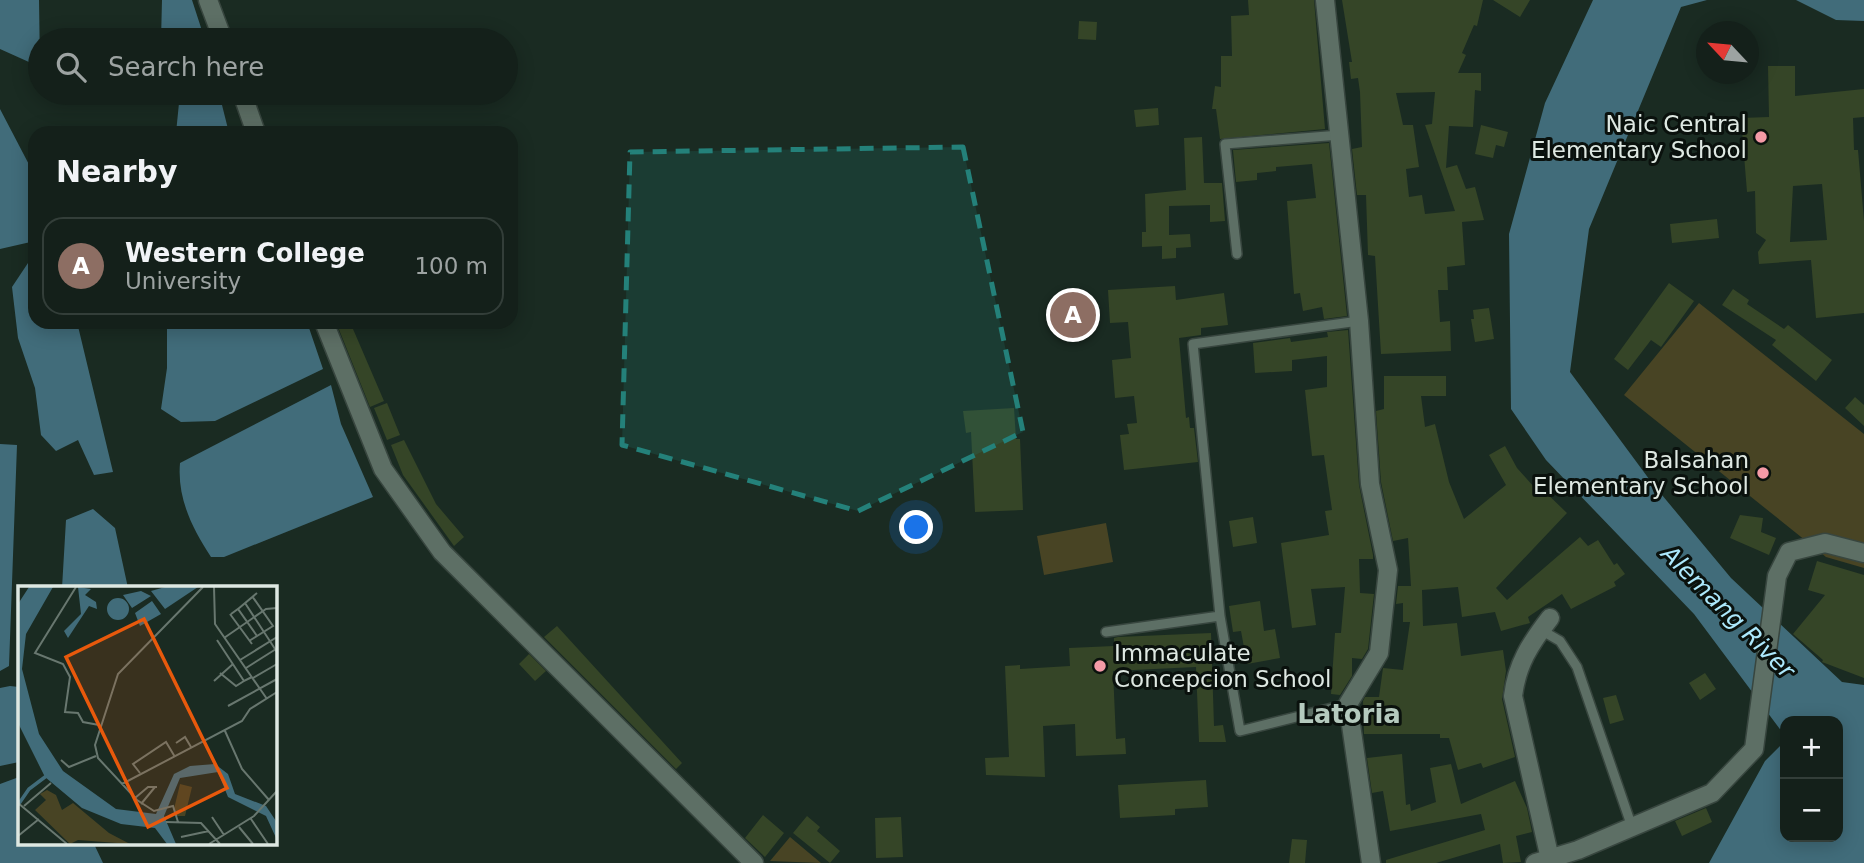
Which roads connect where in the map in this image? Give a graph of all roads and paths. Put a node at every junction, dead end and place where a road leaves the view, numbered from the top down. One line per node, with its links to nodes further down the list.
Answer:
1 (208, 0): 3 (street)
2 (1325, 0): 6 (street)
3 (218, 28)
4 (246, 105): 5 (street)
5 (254, 126)
6 (1340, 135): 7 (lane); 8 (street)
7 (1237, 254)
8 (1359, 321): 11 (lane); 14 (street)
9 (327, 329): 17 (street)
10 (1864, 553): 15 (street)
11 (1220, 616): 13 (lane); 14 (lane)
12 (1546, 624): 15 (lane); 16 (street)
13 (1106, 632)
14 (1348, 704): 18 (street)
15 (1632, 827): 16 (street)
16 (1542, 861)
17 (749, 862)
18 (1371, 863)

